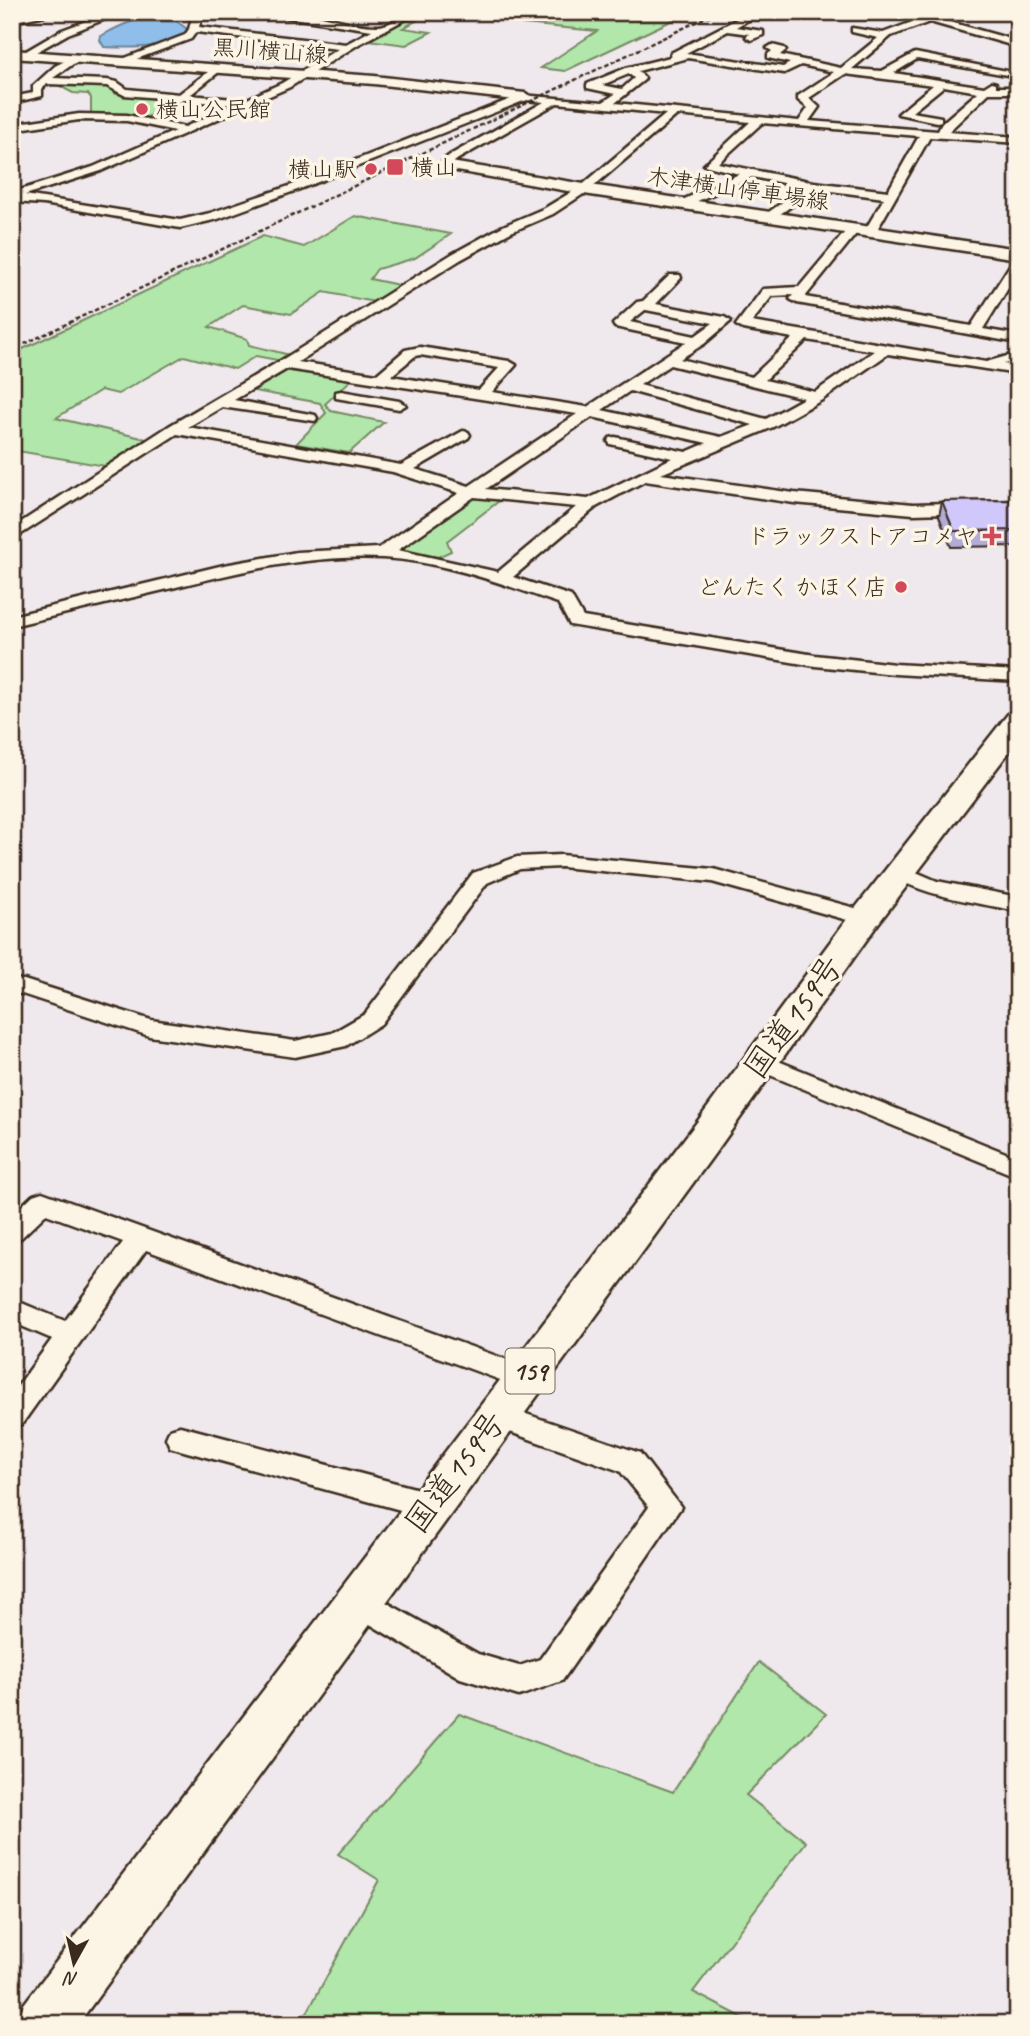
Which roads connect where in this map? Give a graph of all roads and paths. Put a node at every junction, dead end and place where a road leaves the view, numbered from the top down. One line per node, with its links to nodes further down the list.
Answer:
1 (56, 12): 8 (street)
2 (119, 12): 19 (street)
3 (198, 12): 11 (street)
4 (415, 12): 12 (street)
5 (745, 12): 10 (street)
6 (905, 12): 9 (street)
7 (270, 14): 12 (street)
8 (12, 19)
9 (930, 19): 14 (street); 16 (street)
10 (727, 28): 15 (street); 21 (street)
11 (194, 29): 17 (street); 24 (street)
12 (383, 29): 17 (street)
13 (855, 30): 14 (street)
14 (888, 36): 27 (street)
15 (751, 37)
16 (1018, 44)
17 (348, 47): 30 (street)
18 (772, 48): 22 (street)
19 (19, 54): 20 (main road, 黒川横山線)
20 (74, 60): 24 (main road, 黒川横山線); 31 (street)
21 (662, 61): 22 (street); 26 (street)
22 (799, 62): 27 (street)
23 (1018, 62): 28 (street)
24 (117, 63): 25 (main road, 黒川横山線)
25 (216, 69): 30 (main road, 黒川横山線); 36 (street)
26 (630, 70): 35 (street); 35 (street)
27 (843, 71): 29 (street); 48 (street)
28 (1007, 72): 29 (street); 33 (street)
29 (884, 74): 32 (street)
30 (300, 76): 37 (main road, 黒川横山線); 40 (street)
31 (44, 81): 36 (street); 38 (street)
32 (942, 83): 33 (street); 46 (street)
33 (986, 90): 34 (street); 46 (street)
34 (1018, 90)
35 (624, 92): 42 (street)
36 (181, 97): 40 (street); 41 (street)
37 (525, 97): 39 (street); 58 (street)
38 (12, 100)
39 (555, 100): 42 (street); 54 (street)
40 (245, 103): 50 (street)
41 (171, 105)
42 (605, 105): 43 (street)
43 (674, 112): 45 (street); 57 (street)
44 (161, 114): 47 (street)
45 (759, 120): 48 (street); 55 (street)
46 (950, 121): 52 (street)
47 (147, 122): 49 (street); 50 (street)
48 (802, 124): 51 (street)
49 (12, 127)
50 (185, 130): 58 (street)
51 (927, 132): 52 (street); 59 (street)
52 (942, 133): 53 (street)
53 (1018, 140)
54 (451, 166): 57 (main road, 木津横山停車場線)
55 (751, 173): 56 (street); 60 (street)
56 (814, 185): 59 (street); 61 (street)
57 (584, 189): 60 (main road, 木津横山停車場線); 77 (street)
58 (15, 194)
59 (891, 195): 62 (street)
60 (682, 204): 61 (main road, 木津横山停車場線)
61 (770, 217): 62 (main road, 木津横山停車場線)
62 (862, 230): 63 (main road, 木津横山停車場線); 66 (street)
63 (1018, 254)
64 (1018, 262): 70 (street)
65 (675, 278): 67 (street)
66 (803, 291): 69 (street); 70 (street)
67 (646, 306): 68 (street); 73 (street)
68 (723, 321): 69 (street); 73 (street)
69 (743, 325): 71 (street)
70 (974, 332): 72 (street)
71 (804, 335): 74 (street); 81 (street)
72 (1018, 339)
73 (699, 341): 76 (street)
74 (885, 350): 78 (street); 86 (street)
75 (1018, 358): 78 (street)
76 (671, 361): 81 (street); 83 (street)
77 (285, 364): 80 (street); 87 (street)
78 (989, 366): 79 (street)
79 (1018, 370)
80 (380, 379): 82 (street); 85 (street)
81 (755, 382): 86 (street)
82 (418, 385): 84 (street); 85 (street)
83 (628, 386): 88 (street); 90 (street)
84 (341, 395)
85 (482, 395): 88 (street)
86 (817, 397): 90 (street)
87 (220, 402): 89 (street); 91 (street)
88 (590, 412): 94 (street); 98 (street)
89 (310, 418)
90 (768, 424): 94 (street)
91 (174, 429): 96 (street); 101 (street)
92 (463, 435): 96 (street)
93 (615, 441): 95 (street)
94 (722, 442): 95 (street)
95 (687, 457): 97 (street)
96 (403, 470): 98 (street)
97 (643, 475): 99 (street); 100 (street)
98 (471, 492): 99 (street); 102 (street)
99 (590, 503): 103 (street)
100 (1018, 506)
101 (12, 535)
102 (383, 553): 103 (street); 104 (street)
103 (503, 577): 105 (street)
104 (12, 621)
105 (1018, 676)
106 (1018, 720): 107 (highway, 国道159号 / 159)
107 (902, 872): 108 (street); 109 (highway, 国道159号 / 159)
108 (1018, 904)
109 (865, 918): 110 (street); 111 (highway, 国道159号 / 159)
110 (12, 986)
111 (761, 1062): 112 (street); 117 (highway, 国道159号 / 159)
112 (1018, 1168)
113 (12, 1231): 114 (street)
114 (141, 1237): 116 (street); 117 (street)
115 (12, 1310): 116 (street)
116 (71, 1335): 118 (street)
117 (525, 1378): 119 (highway, 国道159号 / 159)
118 (12, 1416)
119 (497, 1416): 121 (highway, 国道159号 / 159); 122 (street)
120 (180, 1438): 121 (street)
121 (430, 1505): 122 (highway, 国道159号 / 159)
122 (359, 1601): 123 (highway, 国道159号 / 159)
123 (44, 2024)

